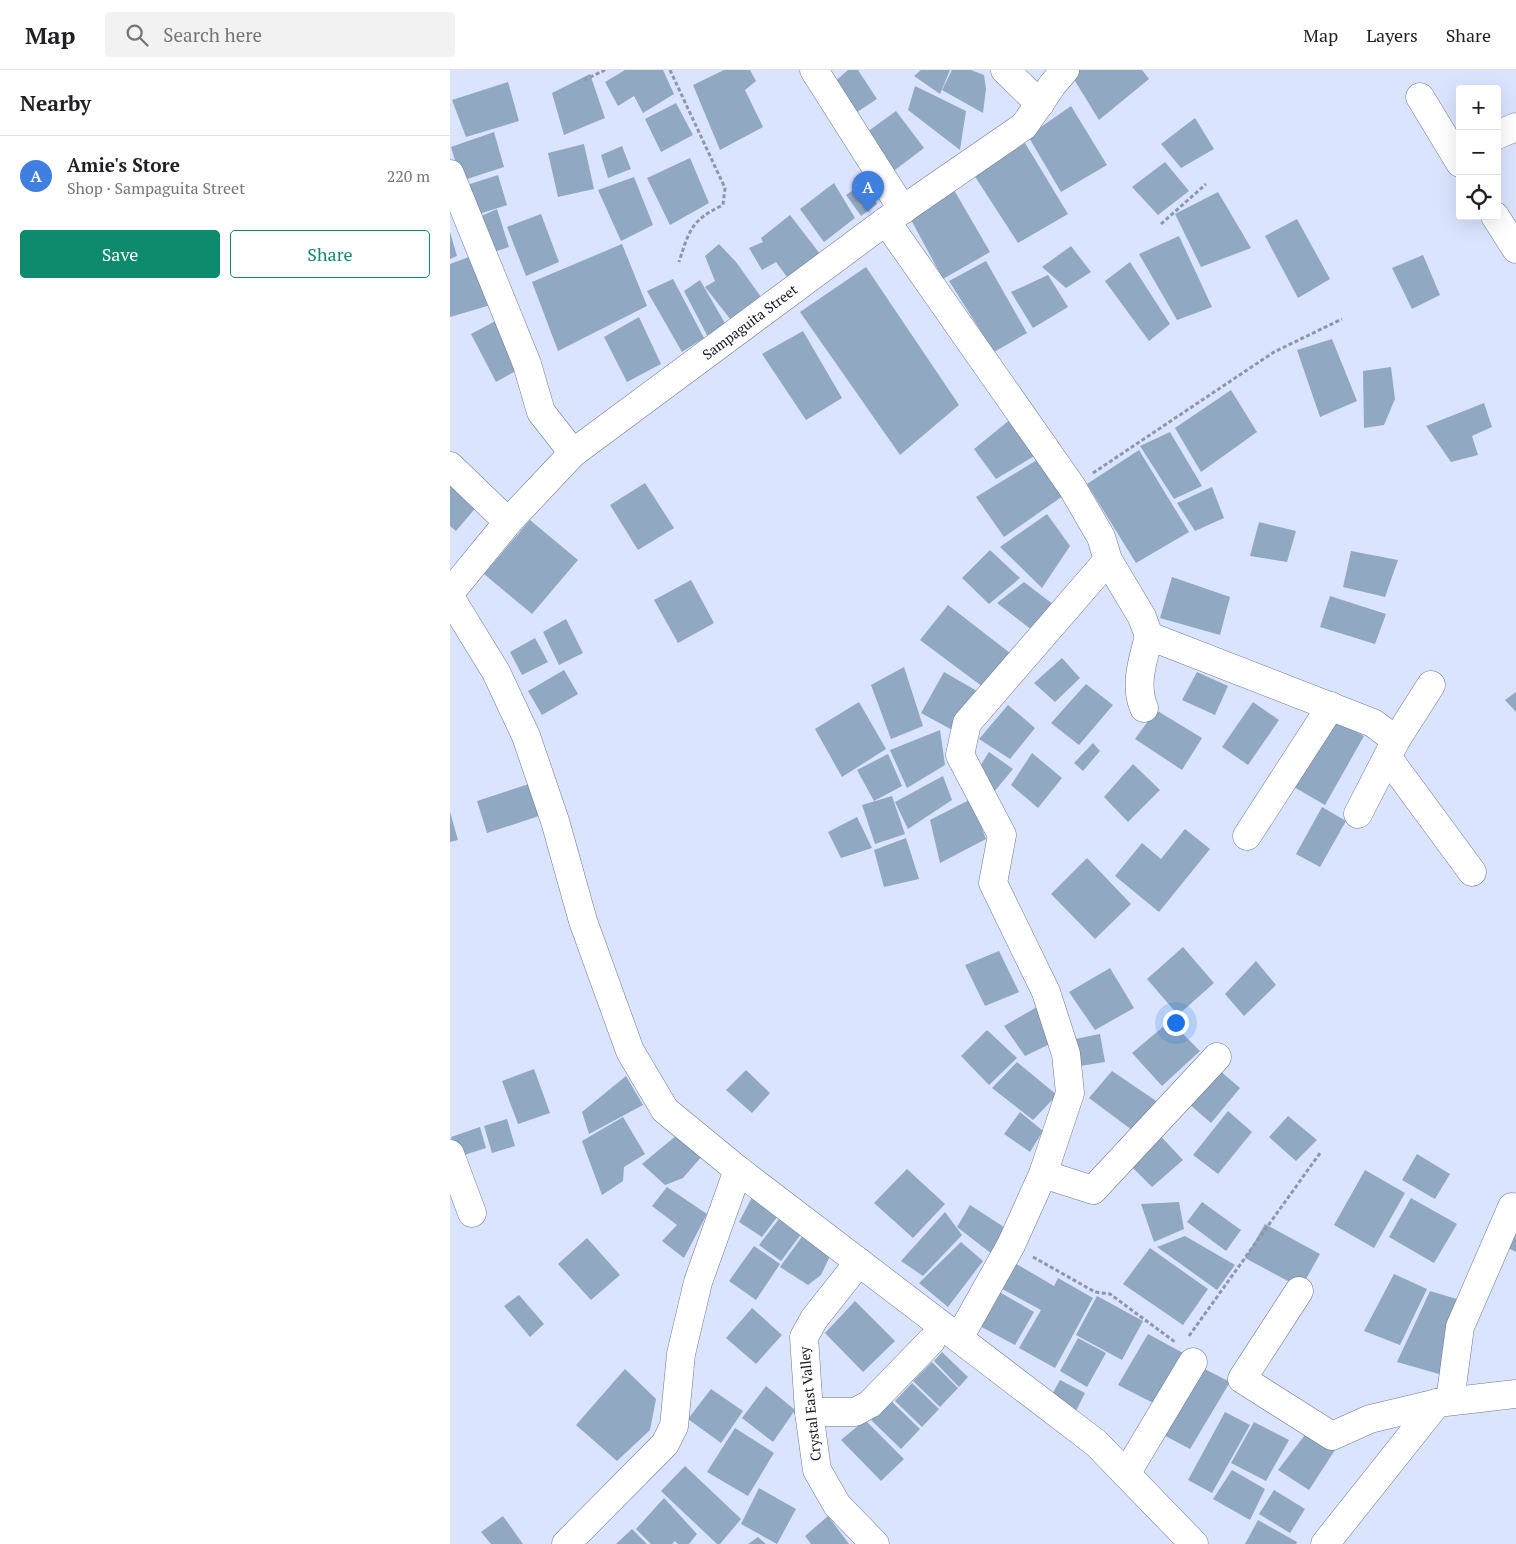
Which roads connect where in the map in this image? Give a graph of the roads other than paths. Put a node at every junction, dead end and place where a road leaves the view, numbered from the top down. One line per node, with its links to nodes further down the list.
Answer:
1 (814, 70): 10 (street)
2 (1005, 70): 5 (street)
3 (1066, 70): 5 (street, Sampaguita Street)
4 (1420, 97): 8 (street)
5 (1040, 104): 10 (street, Sampaguita Street)
6 (1516, 127): 7 (street)
7 (1501, 133)
8 (1456, 152)
9 (450, 174): 11 (street)
10 (894, 215): 11 (street, Sampaguita Street); 14 (street)
11 (573, 454): 13 (street, Sampaguita Street)
12 (450, 466): 13 (street)
13 (508, 522): 15 (street, Sampaguita Street)
14 (1108, 560): 17 (street); 28 (street)
15 (450, 593)
16 (450, 597): 27 (street)
17 (1149, 636): 19 (street); 20 (street)
18 (1431, 685): 21 (street)
19 (1331, 706): 21 (street); 23 (street)
20 (1144, 708)
21 (1392, 749): 22 (street); 24 (street)
22 (1358, 814)
23 (1246, 836)
24 (1472, 872)
25 (1217, 1057): 28 (street)
26 (450, 1154): 30 (street)
27 (738, 1170): 31 (street); 40 (street)
28 (1043, 1174): 33 (street)
29 (1512, 1207): 37 (street)
30 (472, 1213)
31 (859, 1262): 33 (street); 38 (street, Crystal East Valley)
32 (1299, 1291): 37 (street)
33 (959, 1338): 39 (street)
34 (931, 1341): 38 (street)
35 (1190, 1350): 39 (street)
36 (1515, 1391): 37 (street)
37 (1444, 1402): 43 (street)
38 (809, 1412): 41 (street, Crystal East Valley)
39 (1126, 1474): 42 (street)
40 (566, 1544)
41 (875, 1544)
42 (1194, 1544)
43 (1325, 1544)

